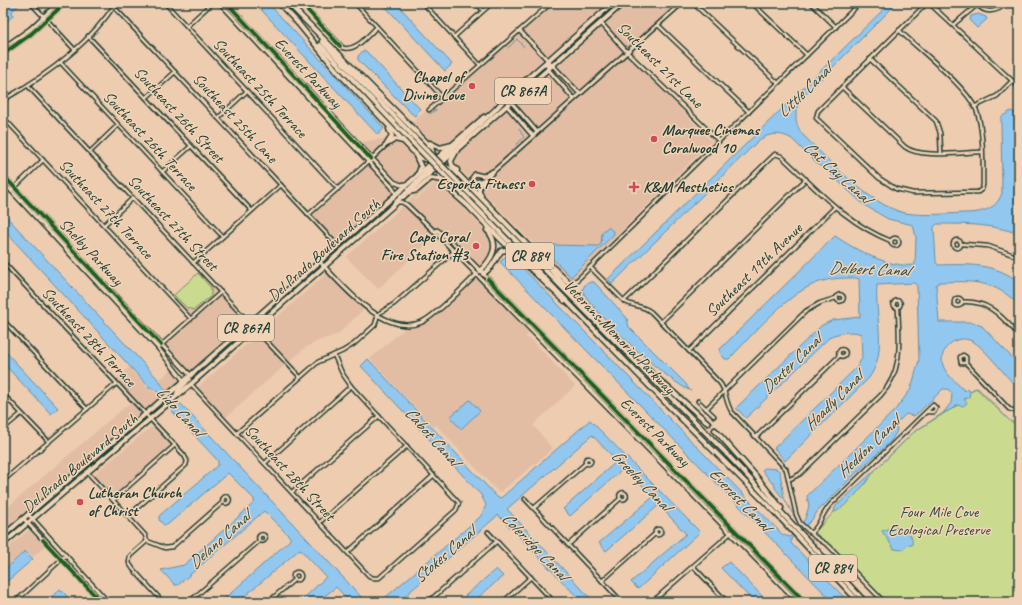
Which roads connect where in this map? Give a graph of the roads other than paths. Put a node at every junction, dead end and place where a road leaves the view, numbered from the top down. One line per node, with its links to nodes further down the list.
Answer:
1 (31, 3): 29 (street)
2 (58, 3): 29 (street)
3 (65, 3): 30 (street)
4 (116, 3): 27 (street)
5 (165, 3): 35 (street, Southeast 25th Terrace)
6 (212, 3): 35 (street)
7 (220, 3): 60 (street, Everest Parkway)
8 (226, 3): 56 (street, Everest Parkway)
9 (279, 3): 31 (main road, Veterans Memorial Parkway / CR 884)
10 (301, 3): 36 (street)
11 (354, 3): 36 (street)
12 (423, 3): 41 (street)
13 (476, 3): 28 (street)
14 (492, 3): 28 (street)
15 (551, 3): 39 (street)
16 (615, 3): 32 (main road); 48 (main road, Del Prado Boulevard South / CR 867A)
17 (623, 3): 32 (main road, Del Prado Boulevard South / CR 867A)
18 (682, 3): 33 (street)
19 (693, 3): 55 (street)
20 (752, 3): 46 (street)
21 (811, 3): 37 (street)
22 (860, 3): 37 (street)
23 (928, 3): 34 (street); 38 (street)
24 (1006, 3): 25 (street)
25 (976, 4): 34 (street)
26 (289, 5): 77 (main road); 80 (main road, Veterans Memorial Parkway / CR 884)
27 (114, 7): 40 (street); 53 (street, Southeast 25th Lane)
28 (483, 10): 41 (street)
29 (44, 17): 30 (street); 42 (street)
30 (47, 20): 43 (street); 45 (street)
31 (297, 22): 75 (main road); 80 (main road, Veterans Memorial Parkway / CR 884)
32 (601, 23): 44 (street, Southeast 21st Lane); 51 (main road, Del Prado Boulevard South / CR 867A)
33 (658, 25): 44 (street); 72 (street)
34 (953, 25): 54 (street)
35 (187, 26): 61 (street, Southeast 25th Terrace)
36 (377, 27): 64 (street)
37 (836, 27): 46 (street)
38 (900, 30): 47 (street); 70 (street)
39 (520, 31): 48 (street); 50 (street)
40 (88, 36): 43 (street); 63 (street, Southeast 26th Street)
41 (454, 36): 50 (street)
42 (3, 48)
43 (75, 50): 49 (street)
44 (627, 52): 62 (street); 81 (street, Southeast 21st Lane)
45 (3, 54)
46 (807, 55): 55 (street)
47 (870, 59): 58 (street); 91 (street)
48 (547, 62): 51 (street); 52 (street); 67 (main road, Del Prado Boulevard South / CR 867A)
49 (61, 63): 57 (street); 76 (street, Southeast 26th Terrace)
50 (480, 65): 64 (street)
51 (553, 65): 52 (main road, Del Prado Boulevard South / CR 867A); 62 (street)
52 (548, 69): 65 (street); 68 (main road, Del Prado Boulevard South / CR 867A)
53 (175, 72): 63 (street); 74 (street, Southeast 25th Lane)
54 (1012, 81): 59 (street); 70 (street)
55 (778, 83): 72 (street)
56 (303, 85): 60 (street); 92 (street, Everest Parkway)
57 (28, 86): 66 (street); 89 (street, Southeast 27th Street)
58 (842, 87): 90 (street); 91 (street)
59 (1019, 87)
60 (299, 88): 94 (street, Everest Parkway)
61 (247, 92): 74 (street); 110 (street, Southeast 25th Terrace)
62 (580, 94): 65 (street)
63 (146, 98): 85 (street, Southeast 26th Street)
64 (443, 98): 71 (street)
65 (574, 99): 78 (street)
66 (3, 100)
67 (504, 100): 84 (main road, Del Prado Boulevard South / CR 867A); 96 (main road)
68 (511, 102): 69 (main road, Del Prado Boulevard South / CR 867A); 78 (street)
69 (507, 106): 79 (street); 87 (main road, Del Prado Boulevard South / CR 867A)
70 (974, 107): 90 (street)
71 (429, 110)
72 (749, 112): 81 (street)
73 (3, 117): 93 (street, Southeast 27th Terrace)
74 (218, 118): 107 (street, Southeast 25th Lane)
75 (387, 124): 82 (main road); 83 (main road)
76 (118, 125): 89 (street); 98 (street, Southeast 26th Terrace)
77 (417, 132): 84 (main road); 86 (main road); 95 (main road)
78 (537, 132): 79 (street)
79 (533, 136): 97 (street)
80 (414, 140): 108 (main road, Veterans Memorial Parkway / CR 884, bridge)
81 (720, 141): 137 (street)
82 (404, 142): 83 (main road); 86 (main road)
83 (387, 144): 92 (street)
84 (452, 145): 95 (main road, Del Prado Boulevard South / CR 867A)
85 (191, 146): 98 (street); 120 (street, Southeast 26th Street)
86 (408, 146): 88 (main road)
87 (457, 150): 96 (main road, Del Prado Boulevard South / CR 867A); 114 (main road)
88 (413, 151): 95 (main road); 99 (main road)
89 (90, 152): 117 (street, Southeast 27th Street)
90 (982, 152): 91 (street)
91 (941, 153)
92 (371, 159): 94 (street); 106 (street, Everest Parkway)
93 (43, 160): 109 (street); 123 (street, Southeast 27th Terrace)
94 (368, 162): 110 (street); 115 (street, Everest Parkway)
95 (433, 162): 96 (main road); 99 (main road, Del Prado Boulevard South / CR 867A); 118 (main road)
96 (441, 164): 103 (main road); 105 (main road); 113 (main road, Del Prado Boulevard South / CR 867A)
97 (495, 170): 101 (street); 101 (street)
98 (162, 172): 126 (street, Southeast 26th Terrace)
99 (418, 174): 106 (main road, Del Prado Boulevard South / CR 867A)
100 (3, 175): 109 (street, Shelby Parkway)
101 (486, 179): 122 (main road)
102 (806, 179): 119 (street); 143 (street); 151 (street)
103 (464, 180): 111 (main road); 114 (main road)
104 (3, 182): 112 (street, Shelby Parkway)
105 (444, 182): 111 (main road); 113 (main road)
106 (407, 184): 115 (main road, Del Prado Boulevard South / CR 867A)
107 (281, 185): 120 (street); 121 (street, Southeast 25th Lane)
108 (459, 186): 150 (main road, Veterans Memorial Parkway / CR 884); 153 (main road, Veterans Memorial Parkway / CR 884)
109 (14, 187): 112 (street); 158 (street, Shelby Parkway)
110 (338, 189): 121 (street)
111 (451, 189): 116 (main road)
112 (11, 191): 160 (street, Shelby Parkway)
113 (409, 192): 118 (main road, Del Prado Boulevard South / CR 867A)
114 (475, 192): 122 (main road)
115 (396, 194): 129 (main road, Del Prado Boulevard South / CR 867A)
116 (455, 194): 138 (main road); 139 (main road)
117 (133, 198): 123 (street); 134 (street, Southeast 27th Street)
118 (395, 203): 124 (street, Everest Parkway); 136 (main road, Del Prado Boulevard South / CR 867A)
119 (835, 207): 127 (street); 161 (street, Southeast 19th Avenue)
120 (251, 210): 126 (street)
121 (308, 215): 129 (street, Southeast 25th Lane)
122 (501, 218): 125 (main road)
123 (104, 225): 148 (street, Southeast 27th Terrace)
124 (434, 232): 130 (street, Everest Parkway); 131 (street, Everest Parkway)
125 (518, 235): 140 (main road); 147 (main road)
126 (222, 236): 134 (street)
127 (891, 241)
128 (962, 244): 132 (street)
129 (338, 247): 135 (main road, Del Prado Boulevard South / CR 867A)
130 (458, 248): 131 (street); 139 (street, Everest Parkway)
131 (454, 251): 139 (street, Everest Parkway); 146 (street)
132 (1019, 257)
133 (3, 262): 172 (street, Southeast 28th Terrace)
134 (193, 262): 141 (street, Southeast 27th Street)
135 (320, 262): 136 (street); 152 (main road, Del Prado Boulevard South / CR 867A)
136 (325, 266): 146 (street); 154 (main road, Del Prado Boulevard South / CR 867A)
137 (590, 267): 140 (street); 143 (street)
138 (530, 269): 139 (main road); 150 (main road)
139 (480, 273): 146 (street); 155 (street, Everest Parkway); 156 (street, Everest Parkway)
140 (576, 281): 147 (main road)
141 (221, 292): 148 (street); 152 (street, Southeast 27th Street)
142 (836, 298): 176 (street)
143 (624, 301): 151 (street)
144 (962, 302): 157 (street)
145 (898, 308): 204 (street)
146 (378, 314): 162 (street)
147 (592, 315): 153 (main road)
148 (191, 318): 158 (street)
149 (3, 320): 182 (street)
150 (586, 320): 218 (main road, Veterans Memorial Parkway / CR 884)
151 (661, 322): 161 (street)
152 (250, 324): 154 (street, Southeast 27th Street); 164 (main road, Del Prado Boulevard South / CR 867A)
153 (601, 326): 159 (main road, Veterans Memorial Parkway / CR 884)
154 (254, 328): 169 (street, Southeast 27th Street); 173 (main road, Del Prado Boulevard South / CR 867A)
155 (537, 330): 156 (street); 165 (street, Everest Parkway)
156 (534, 333): 167 (street, Everest Parkway)
157 (1019, 335)
158 (161, 345): 160 (street); 168 (street, Shelby Parkway)
159 (620, 345): 189 (main road, Veterans Memorial Parkway / CR 884); 218 (main road, Veterans Memorial Parkway)
160 (158, 348): 170 (street, Shelby Parkway)
161 (689, 351): 176 (street)
162 (334, 355): 169 (street); 175 (street)
163 (839, 356): 193 (street)
164 (207, 361): 168 (main road, Del Prado Boulevard South / CR 867A); 173 (main road)
165 (568, 361): 167 (street); 171 (street, Everest Parkway)
166 (966, 362): 181 (street)
167 (564, 364): 174 (street, Everest Parkway)
168 (191, 376): 170 (main road, Del Prado Boulevard South / CR 867A); 178 (main road)
169 (300, 377): 192 (street)
170 (184, 381): 185 (main road, Del Prado Boulevard South / CR 867A)
171 (588, 382): 174 (street); 197 (street, Everest Parkway)
172 (116, 384): 182 (street); 185 (street, Southeast 28th Terrace)
173 (191, 384): 178 (main road, Del Prado Boulevard South / CR 867A); 192 (street, Southeast 28th Street)
174 (585, 385): 198 (street, Everest Parkway)
175 (351, 386): 186 (street); 200 (street)
176 (724, 391): 180 (street); 193 (street)
177 (3, 394): 184 (street)
178 (176, 397): 188 (main road, Del Prado Boulevard South / CR 867A)
179 (698, 401): 180 (street)
180 (706, 409): 187 (street)
181 (1019, 409)
182 (87, 410): 194 (street)
183 (926, 412): 222 (street)
184 (21, 414): 190 (street); 194 (street)
185 (145, 415): 188 (street, Southeast 28th Terrace); 199 (main road, Del Prado Boulevard South / CR 867A)
186 (379, 416): 196 (street); 206 (street)
187 (714, 416)
188 (150, 419): 195 (street, Southeast 28th Terrace); 202 (main road, Del Prado Boulevard South / CR 867A)
189 (708, 423)
190 (3, 429)
191 (715, 430): 218 (main road, Veterans Memorial Parkway / CR 884)
192 (237, 433): 200 (street, Southeast 28th Street)
193 (756, 437): 204 (street)
194 (48, 442): 205 (street)
195 (175, 444): 209 (street); 213 (street, Southeast 28th Terrace)
196 (407, 446): 203 (street); 216 (street)
197 (652, 447): 198 (street); 219 (street, Everest Parkway)
198 (649, 450): 221 (street, Everest Parkway)
199 (96, 456): 202 (main road); 212 (main road, Del Prado Boulevard South / CR 867A)
200 (265, 463): 206 (street, Southeast 28th Street)
201 (586, 463): 211 (street)
202 (87, 472): 209 (street); 215 (main road, Del Prado Boulevard South / CR 867A)
203 (434, 475): 231 (street); 231 (street, Southeast 28th Street)
204 (790, 479): 222 (street)
205 (3, 481)
206 (292, 492): 216 (street, Southeast 28th Street)
207 (525, 498): 211 (street)
208 (621, 498): 230 (street)
209 (113, 500): 213 (street)
210 (223, 502): 226 (street)
211 (534, 508): 230 (street)
212 (28, 514): 214 (main road, Del Prado Boulevard South / CR 867A); 215 (street)
213 (128, 516): 226 (street)
214 (23, 518): 217 (street); 225 (main road, Del Prado Boulevard South / CR 867A)
215 (32, 519): 217 (main road, Del Prado Boulevard South / CR 867A); 232 (street)
216 (320, 522): 231 (street, Southeast 28th Street)
217 (27, 523): 229 (main road, Del Prado Boulevard South / CR 867A); 233 (street)
218 (793, 529): 224 (main road, Veterans Memorial Parkway / CR 884)
219 (734, 530): 221 (street); 239 (street, Everest Parkway)
220 (488, 532): 228 (street)
221 (730, 533): 234 (street); 242 (street, Everest Parkway)
222 (811, 533): 260 (street)
223 (656, 534): 237 (street)
224 (799, 535): 258 (main road, Veterans Memorial Parkway / CR 884); 259 (main road, Veterans Memorial Parkway / CR 884)
225 (3, 536)
226 (147, 541): 247 (street)
227 (259, 541): 248 (street)
228 (497, 541): 235 (street); 250 (street)
229 (3, 544)
230 (568, 544): 237 (street)
231 (348, 552)
232 (65, 556): 233 (street); 238 (street)
233 (62, 560): 240 (street); 243 (street)
234 (693, 566): 241 (street); 256 (street)
235 (531, 577): 251 (street); 252 (street)
236 (295, 579): 249 (street)
237 (602, 581): 253 (street)
238 (100, 594): 240 (street); 246 (street)
239 (799, 596): 242 (street); 257 (street, Everest Parkway)
240 (97, 597): 244 (street); 245 (street)
241 (656, 599): 254 (street); 255 (street)
242 (797, 601)
243 (15, 602)
244 (92, 602)
245 (101, 602)
246 (108, 602)
247 (163, 602)
248 (189, 602)
249 (268, 602)
250 (428, 602)
251 (503, 602)
252 (554, 602)
253 (622, 602)
254 (652, 602)
255 (658, 602)
256 (727, 602)
257 (805, 602)
258 (859, 602)
259 (865, 602)
260 (884, 602)

